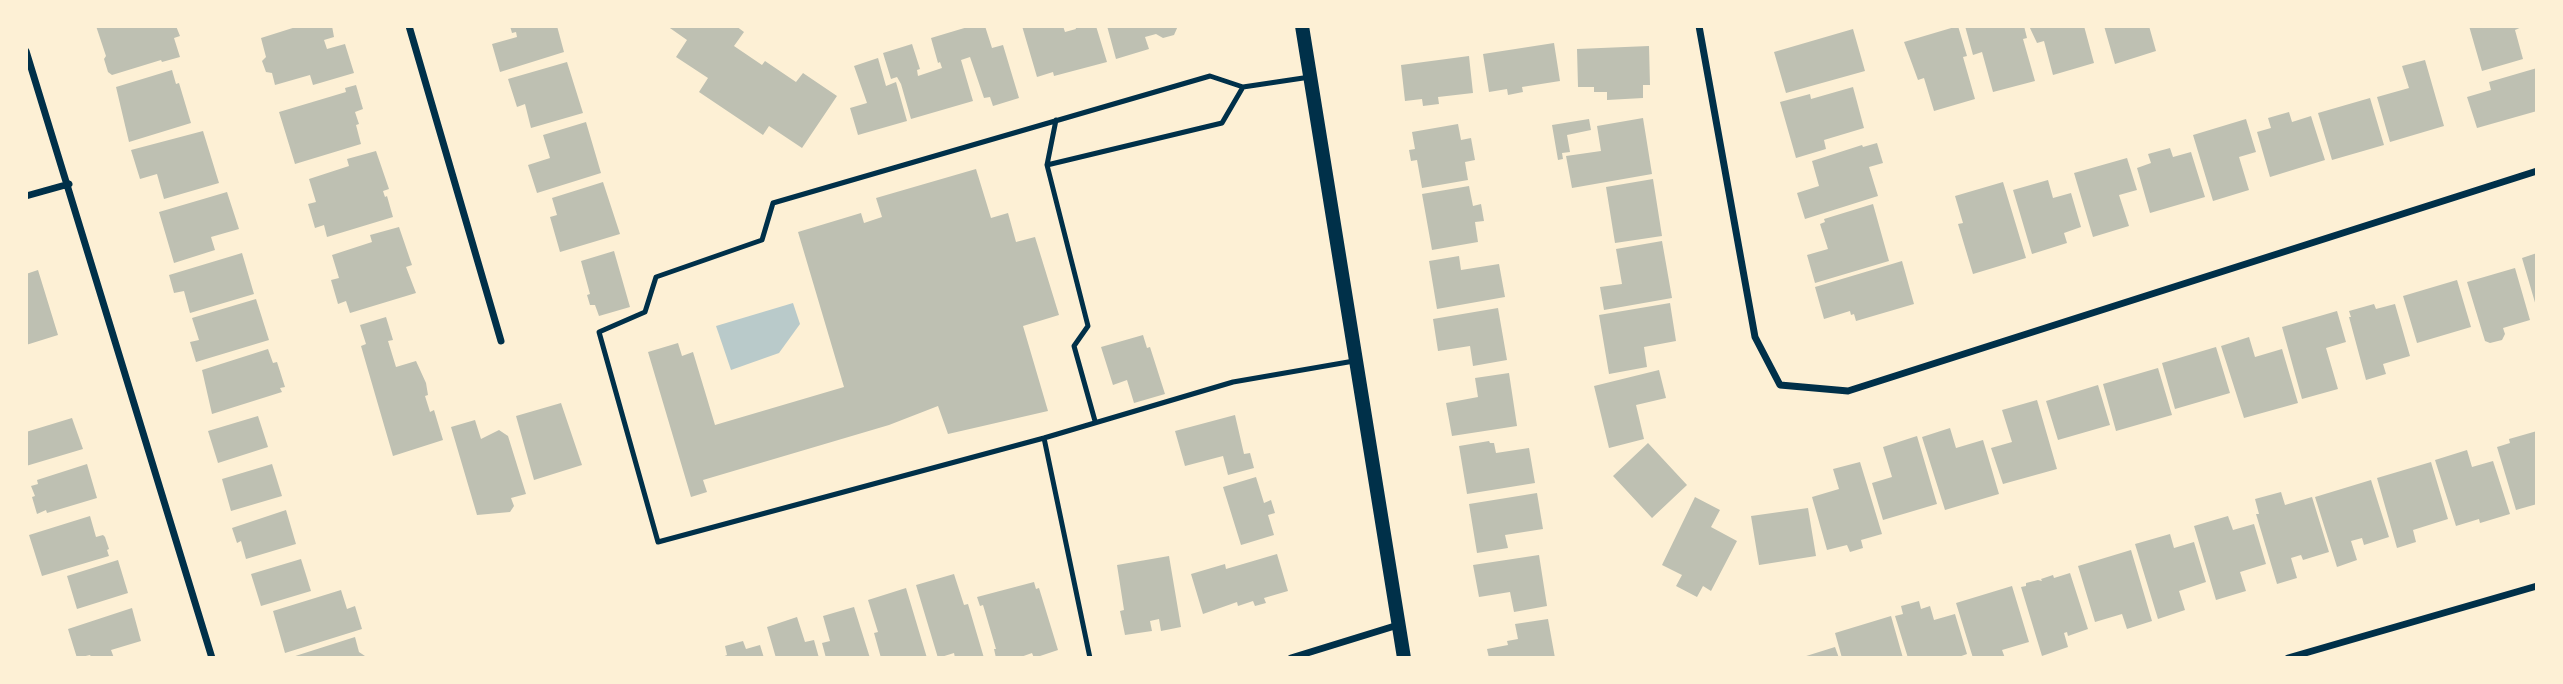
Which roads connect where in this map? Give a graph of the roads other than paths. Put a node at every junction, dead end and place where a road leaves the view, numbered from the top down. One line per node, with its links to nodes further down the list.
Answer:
1 (410, 26): 12 (street)
2 (1302, 26): 5 (main road)
3 (1699, 26): 9 (street)
4 (26, 51): 10 (street)
5 (1310, 76): 6 (lane); 13 (main road)
6 (1243, 87): 7 (lane); 8 (lane)
7 (1056, 120): 8 (lane); 15 (lane)
8 (1047, 165): 14 (lane)
9 (2537, 171)
10 (69, 184): 11 (street); 18 (street)
11 (26, 197)
12 (501, 341)
13 (1356, 360): 14 (lane); 17 (main road)
14 (1095, 421): 15 (lane)
15 (1044, 438): 19 (lane)
16 (2537, 586): 22 (street)
17 (1398, 625): 20 (street); 21 (main road)
18 (212, 658)
19 (1090, 658)
20 (1291, 658)
21 (1404, 658)
22 (2288, 658)

